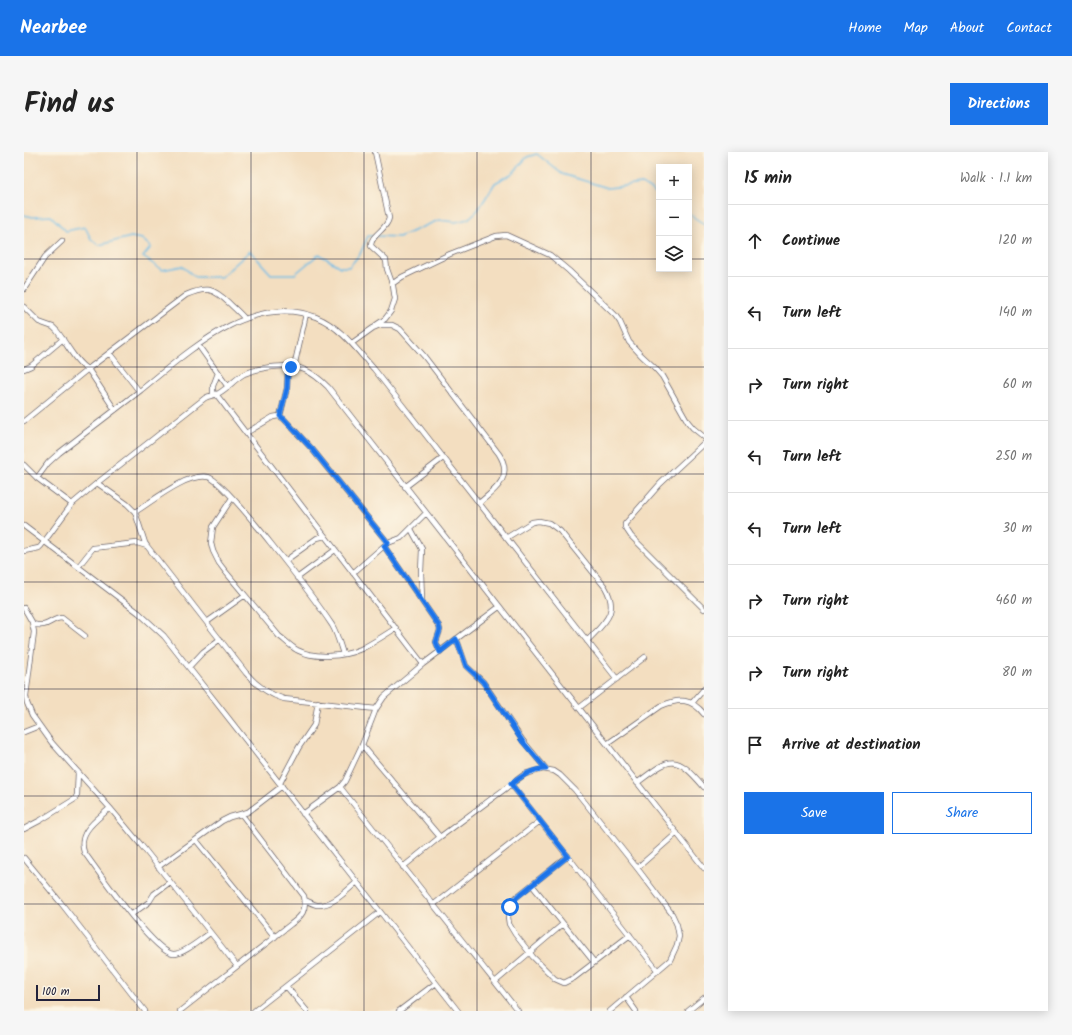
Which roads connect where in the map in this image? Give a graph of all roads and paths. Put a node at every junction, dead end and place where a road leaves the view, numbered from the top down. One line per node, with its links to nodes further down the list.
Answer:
1 (375, 152): 3 (street)
2 (62, 241): 4 (street)
3 (392, 284): 8 (street); 25 (street)
4 (24, 289)
5 (24, 307): 9 (street)
6 (306, 314): 7 (street); 10 (street); 14 (street)
7 (245, 318): 11 (street); 12 (street)
8 (373, 328): 10 (street); 33 (street)
9 (63, 339): 15 (street); 16 (street)
10 (352, 343): 27 (street)
11 (198, 345): 17 (street); 19 (street)
12 (110, 354): 16 (street); 19 (street)
13 (288, 367): 14 (street); 18 (street); 22 (street)
14 (294, 367): 31 (street)
15 (24, 369)
16 (88, 369): 21 (street); 23 (street)
17 (218, 373): 18 (street); 20 (street)
18 (228, 387): 20 (street)
19 (138, 391): 21 (street)
20 (215, 395): 24 (street); 30 (street)
21 (115, 410): 29 (street)
22 (280, 416): 24 (street); 42 (street)
23 (24, 421)
24 (246, 433): 39 (street)
25 (704, 438)
26 (704, 443): 55 (street)
27 (443, 458): 31 (street); 33 (street)
28 (24, 465): 29 (street)
29 (37, 478): 34 (street)
30 (97, 483): 34 (street); 35 (street)
31 (405, 487): 36 (street)
32 (232, 498): 35 (street); 47 (street); 51 (street)
33 (479, 503): 40 (street)
34 (72, 504): 41 (street)
35 (135, 512): 43 (street)
36 (426, 513): 38 (street); 53 (street)
37 (24, 526): 41 (street)
38 (410, 529): 42 (street); 52 (street)
39 (325, 536): 45 (street); 47 (street)
40 (506, 538): 62 (street); 62 (street)
41 (45, 542): 46 (street); 48 (street)
42 (388, 543): 44 (street)
43 (147, 546): 48 (street); 56 (street)
44 (384, 546): 49 (street); 52 (street)
45 (336, 550): 49 (street); 50 (street)
46 (24, 551)
47 (285, 562): 50 (street)
48 (78, 567): 67 (street)
49 (353, 573): 58 (street)
50 (297, 578): 64 (street)
51 (246, 595): 56 (street); 64 (street)
52 (422, 600): 63 (street)
53 (499, 607): 60 (street); 72 (street)
54 (24, 608): 57 (street)
55 (704, 610)
56 (207, 622): 61 (street)
57 (33, 624): 59 (street); 75 (street)
58 (396, 628): 64 (street); 66 (street)
59 (86, 636)
60 (456, 639): 63 (street); 79 (street)
61 (220, 640): 67 (street); 70 (street)
62 (587, 641): 68 (street)
63 (440, 652): 66 (street)
64 (343, 654)
65 (645, 657): 68 (street)
66 (423, 664): 73 (street)
67 (189, 667): 82 (street)
68 (617, 679): 72 (street)
69 (704, 690): 71 (street)
70 (318, 702): 73 (street); 82 (street)
71 (692, 703): 74 (street); 77 (street)
72 (579, 708): 77 (street)
73 (376, 709): 78 (street)
74 (704, 714)
75 (39, 726): 76 (street); 80 (street)
76 (24, 732)
77 (607, 744): 81 (street)
78 (362, 745): 84 (street); 92 (street)
79 (546, 769): 83 (street); 98 (street)
80 (78, 772): 86 (street); 90 (street)
81 (638, 783): 85 (street); 91 (street)
82 (281, 784): 87 (street); 88 (street)
83 (511, 784): 89 (street); 92 (street)
84 (340, 787): 88 (street); 97 (street)
85 (704, 787)
86 (110, 808): 96 (street); 106 (street)
87 (242, 814): 93 (street); 103 (street)
88 (304, 814): 101 (street)
89 (540, 821): 94 (street); 104 (street)
90 (24, 830)
91 (677, 833): 98 (street); 99 (street)
92 (440, 837): 97 (street)
93 (196, 840): 96 (street); 110 (street)
94 (568, 856): 102 (street); 109 (street)
95 (25, 860): 121 (street)
96 (158, 867): 100 (street)
97 (403, 867): 104 (street)
98 (637, 868): 114 (street)
99 (704, 868)
100 (170, 882): 106 (street); 108 (street)
101 (357, 882): 103 (street); 105 (street)
102 (532, 885): 107 (street); 111 (street)
103 (305, 900): 110 (street)
104 (433, 905): 115 (street)
105 (380, 912): 116 (street); 117 (street)
106 (132, 914): 108 (street)
107 (562, 924): 111 (street); 112 (street)
108 (210, 933): 113 (street)
109 (630, 935): 112 (street); 114 (street)
110 (275, 937): 113 (street)
111 (529, 952): 112 (street); 115 (street)
112 (594, 962)
113 (237, 966): 122 (street)
114 (658, 971): 118 (street)
115 (495, 982): 127 (street)
116 (436, 983): 125 (street); 126 (street)
117 (286, 986): 123 (street); 124 (street)
118 (626, 997): 128 (street); 129 (street)
119 (704, 998): 120 (street)
120 (695, 1009): 130 (street)
121 (145, 1011)
122 (180, 1011)
123 (254, 1011)
124 (307, 1011)
125 (399, 1011)
126 (458, 1011)
127 (518, 1011)
128 (610, 1011)
129 (636, 1011)
130 (688, 1011)

